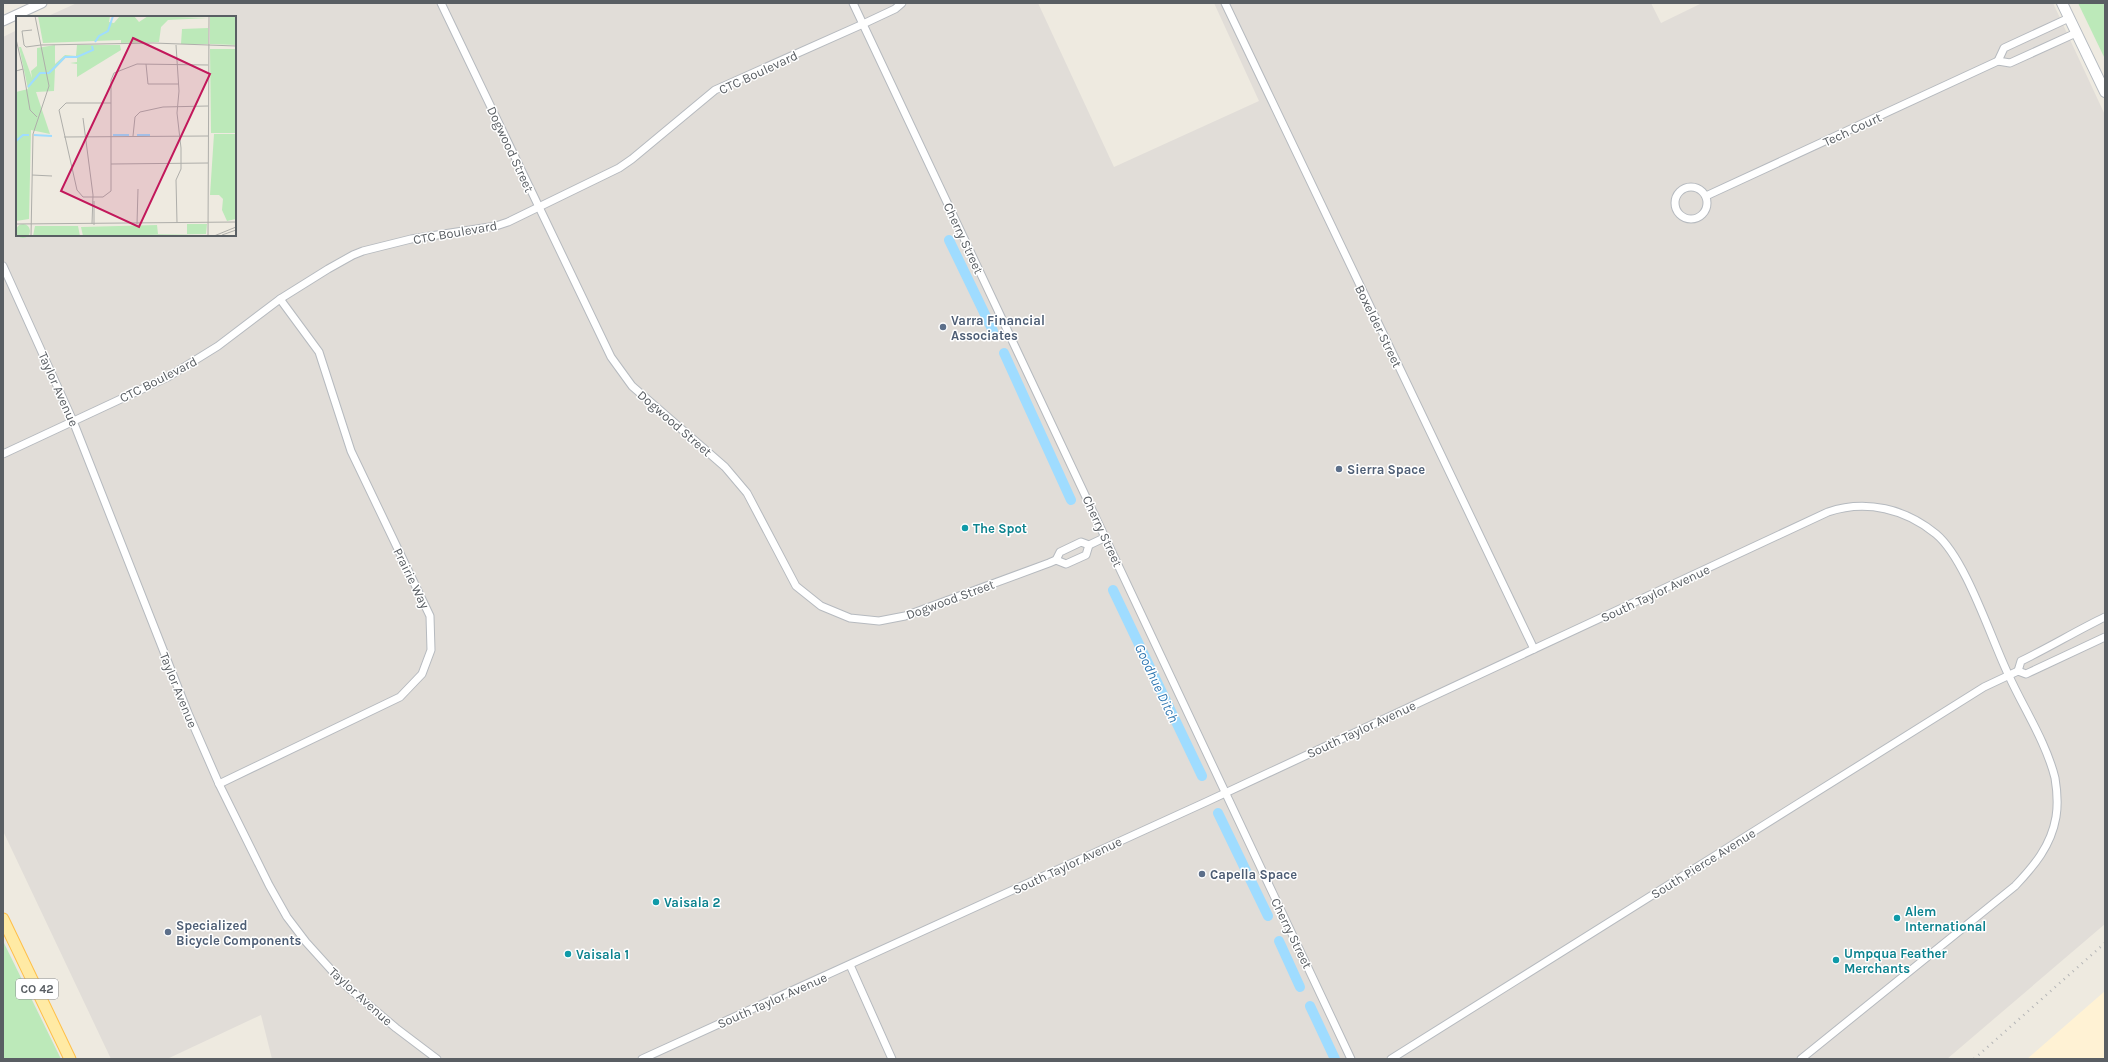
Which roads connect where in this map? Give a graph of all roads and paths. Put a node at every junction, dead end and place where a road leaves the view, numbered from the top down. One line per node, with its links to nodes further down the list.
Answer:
1 (42, 3): 8 (street)
2 (441, 3): 14 (street, Dogwood Street)
3 (853, 3): 9 (street, Cherry Street)
4 (902, 3): 9 (street, CTC Boulevard)
5 (1225, 3): 24 (street, Boxelder Street)
6 (2062, 3): 7 (main road)
7 (2069, 18): 10 (main road); 11 (street, Tech Court)
8 (3, 22)
9 (863, 24): 14 (street, CTC Boulevard); 19 (street, Cherry Street)
10 (2076, 33): 11 (street, Tech Court); 12 (main road)
11 (1998, 61): 13 (street, Tech Court)
12 (2105, 92)
13 (1706, 196): 13 (street)
14 (538, 206): 16 (street, CTC Boulevard); 21 (street, Dogwood Street)
15 (3, 266): 17 (street, Taylor Avenue)
16 (280, 299): 17 (street, CTC Boulevard); 27 (street, Prairie Way)
17 (73, 421): 18 (street, CTC Boulevard); 27 (street, Taylor Avenue)
18 (3, 454)
19 (1106, 537): 20 (street, Dogwood Street); 28 (street, Cherry Street)
20 (1089, 545): 21 (street, Dogwood Street); 21 (street, Dogwood Street)
21 (1056, 560)
22 (2105, 617): 25 (street, South Pierce Avenue)
23 (2105, 637): 25 (street, South Pierce Avenue)
24 (1534, 649): 26 (street, South Taylor Avenue); 28 (street, South Taylor Avenue)
25 (2018, 671): 26 (street, South Pierce Avenue)
26 (2008, 675): 36 (street, South Pierce Avenue); 37 (street, South Taylor Avenue)
27 (219, 784): 32 (street, Taylor Avenue)
28 (1225, 792): 30 (street, South Taylor Avenue); 35 (street, Cherry Street)
29 (3, 919): 31 (main road, CO 42)
30 (850, 965): 33 (street, South Taylor Avenue); 34 (street)
31 (70, 1059)
32 (437, 1059)
33 (642, 1059)
34 (892, 1059)
35 (1351, 1059)
36 (1391, 1059)
37 (1801, 1059)

